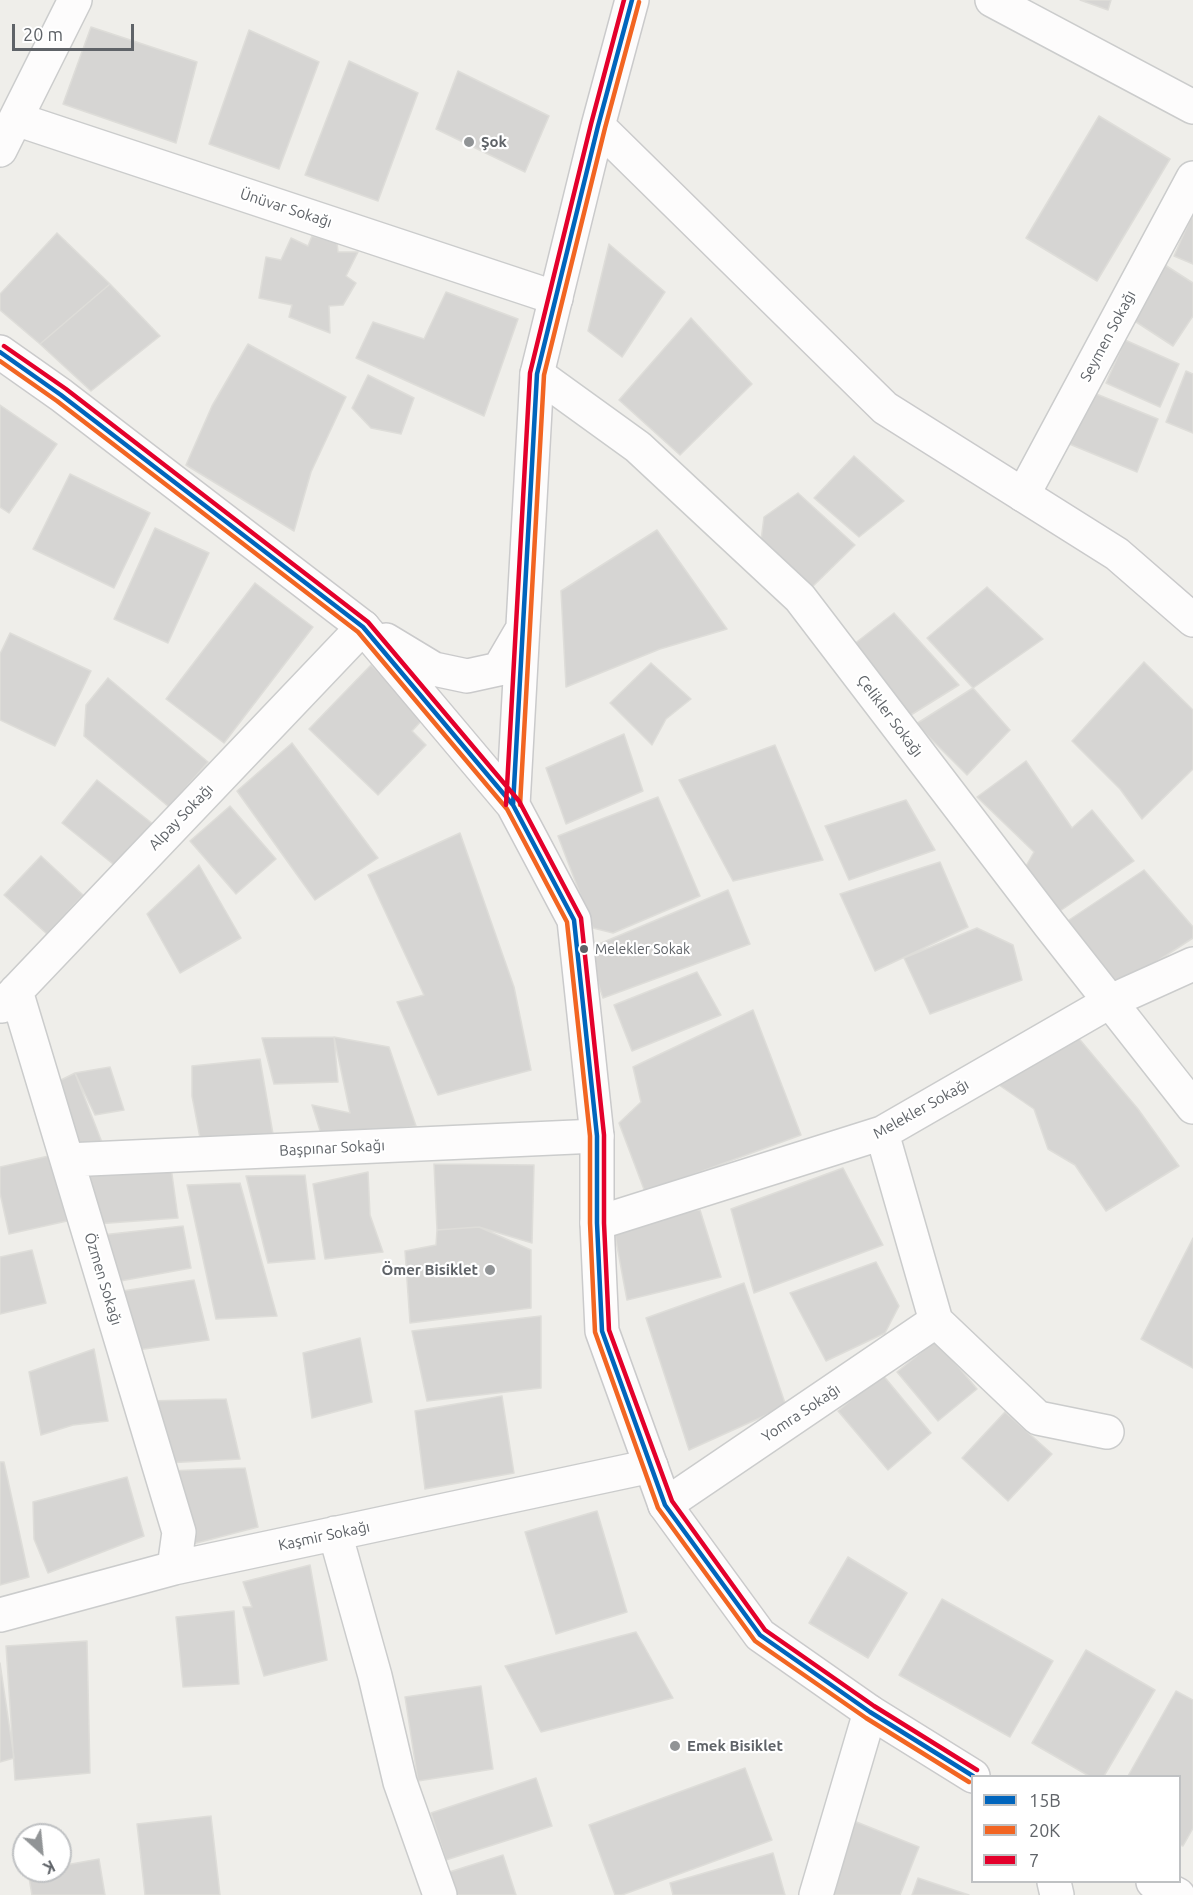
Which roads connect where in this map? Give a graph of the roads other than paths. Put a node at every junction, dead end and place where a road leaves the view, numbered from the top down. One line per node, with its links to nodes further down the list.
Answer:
1 (75, 0): 5 (street)
2 (632, 0): 6 (street)
3 (992, 0): 4 (street)
4 (1193, 106)
5 (16, 119): 7 (street); 9 (street, Ünüvar Sokağı)
6 (598, 126): 9 (street); 12 (street)
7 (0, 150)
8 (1193, 178): 12 (street, Seymen Sokağı)
9 (556, 298): 11 (street)
10 (0, 352): 14 (street)
11 (537, 374): 15 (street); 19 (street, Çelikler Sokağı)
12 (1023, 495): 13 (street)
13 (1193, 620)
14 (363, 627): 15 (street); 16 (street); 18 (street, Alpay Sokağı)
15 (522, 629): 16 (street)
16 (513, 805): 22 (street)
17 (1193, 964): 19 (street, Melekler Sokağı)
18 (8, 1000): 23 (street, Özmen Sokağı)
19 (1111, 1001): 20 (street, Çelikler Sokağı); 21 (street, Melekler Sokağı)
20 (1193, 1107)
21 (882, 1133): 24 (street, Melekler Sokağı); 25 (street)
22 (597, 1136): 23 (street, Başpınar Sokağı); 24 (street)
23 (67, 1160): 30 (street, Özmen Sokağı)
24 (597, 1223): 27 (street)
25 (936, 1321): 26 (street); 28 (street, Yomra Sokağı)
26 (1107, 1432)
27 (651, 1466): 28 (street); 29 (street, Kaşmir Sokağı)
28 (665, 1504): 32 (street)
29 (335, 1533): 30 (street, Kaşmir Sokağı); 35 (street)
30 (174, 1568): 31 (street, Kaşmir Sokağı)
31 (0, 1615)
32 (870, 1712): 33 (street); 36 (street)
33 (971, 1775)
34 (1157, 1883): 37 (street)
35 (440, 1895)
36 (816, 1895)
37 (1178, 1895)

